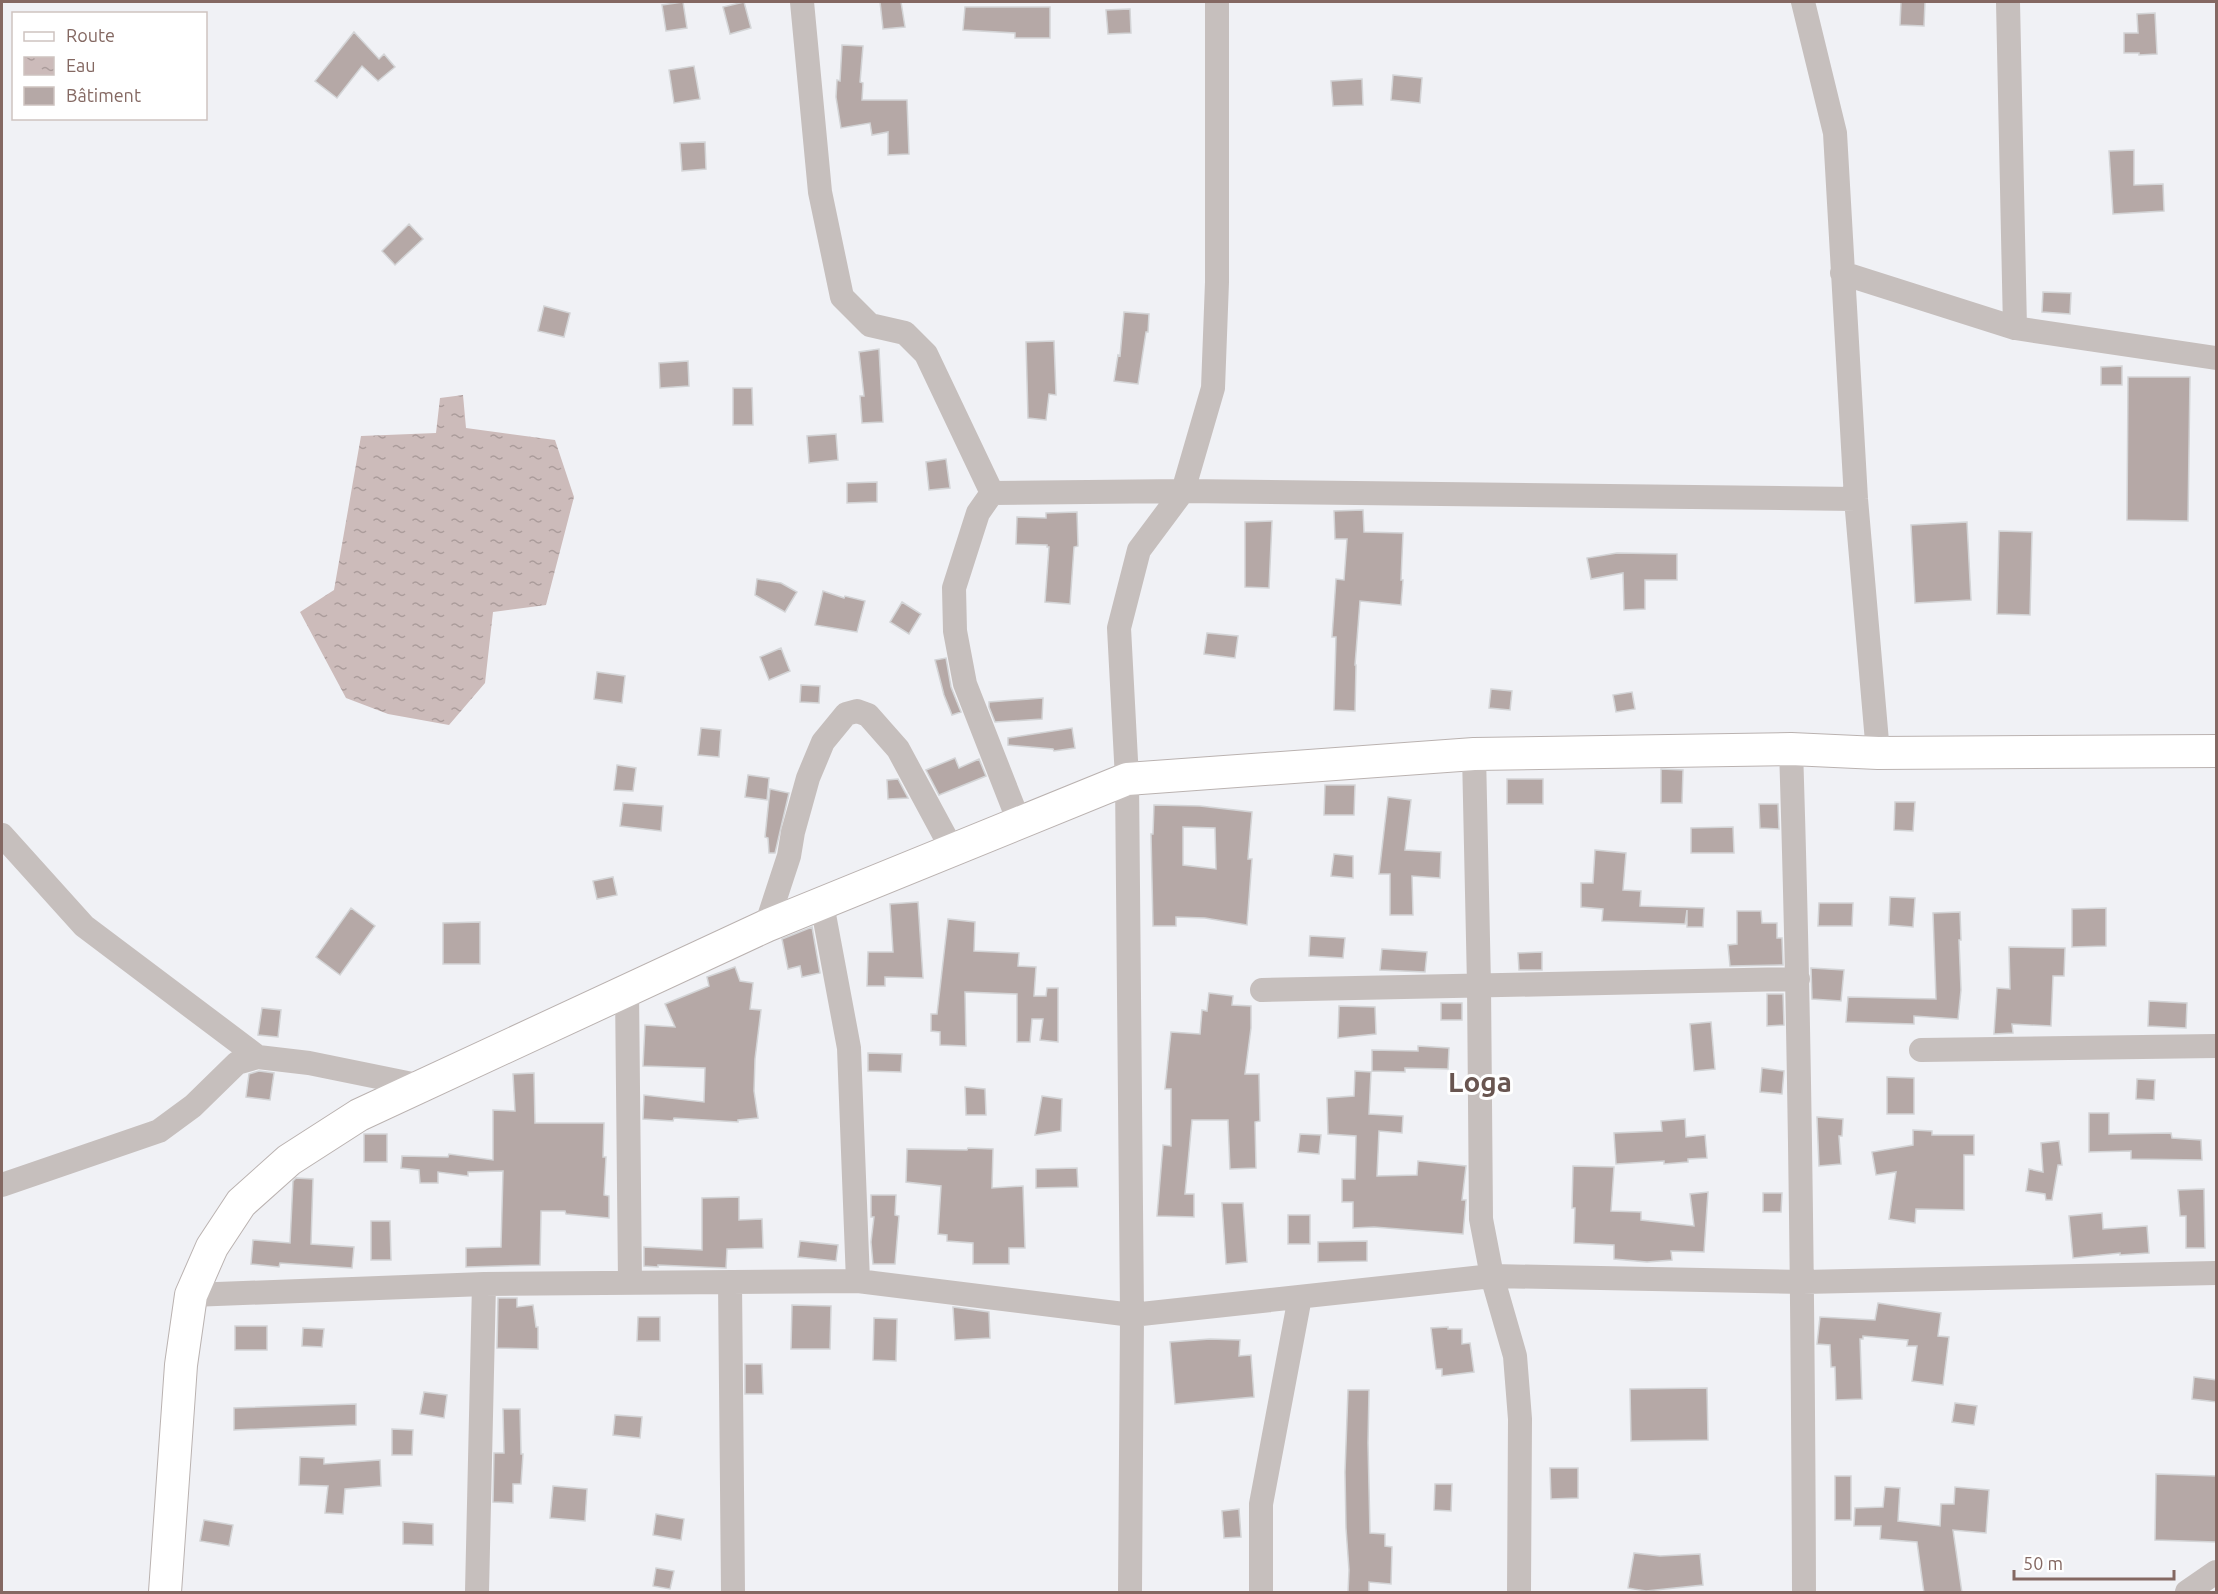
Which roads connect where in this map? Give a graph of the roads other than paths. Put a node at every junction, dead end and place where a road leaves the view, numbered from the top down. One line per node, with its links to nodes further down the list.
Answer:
1 (802, 2): 9 (street)
2 (1217, 2): 8 (street)
3 (1803, 2): 5 (street)
4 (2008, 2): 6 (street)
5 (1842, 273): 6 (street); 10 (street)
6 (2015, 328): 7 (street)
7 (2217, 358)
8 (1183, 490): 9 (street); 10 (street); 15 (street)
9 (992, 493): 16 (street)
10 (1856, 498): 13 (street)
11 (1791, 748): 13 (main road); 14 (main road); 21 (street)
12 (2217, 751): 13 (main road)
13 (1878, 753)
14 (1474, 754): 15 (main road); 22 (street)
15 (1127, 779): 16 (main road); 39 (street)
16 (1019, 822): 18 (main road)
17 (2, 835): 27 (street)
18 (953, 851): 19 (main road); 20 (street)
19 (822, 904): 20 (main road); 32 (street)
20 (766, 926): 23 (main road)
21 (1798, 979): 22 (street); 34 (street)
22 (1479, 985): 24 (street); 31 (street)
23 (627, 990): 28 (main road); 35 (street)
24 (1262, 990)
25 (2217, 1046): 26 (street)
26 (1921, 1050)
27 (258, 1057): 28 (street); 29 (street)
28 (422, 1086): 37 (main road)
29 (2, 1185)
30 (2217, 1273): 34 (street)
31 (1492, 1276): 34 (street); 38 (street); 46 (street)
32 (858, 1281): 33 (street); 39 (street)
33 (730, 1282): 35 (street); 43 (street)
34 (1803, 1282): 47 (street)
35 (630, 1283): 36 (street)
36 (484, 1284): 37 (street); 42 (street)
37 (190, 1295): 41 (main road)
38 (1300, 1297): 39 (street); 45 (street)
39 (1132, 1315): 44 (street)
40 (2217, 1572): 48 (street)
41 (165, 1593)
42 (477, 1593)
43 (733, 1593)
44 (1130, 1593)
45 (1261, 1593)
46 (1519, 1593)
47 (1804, 1593)
48 (2187, 1593)

